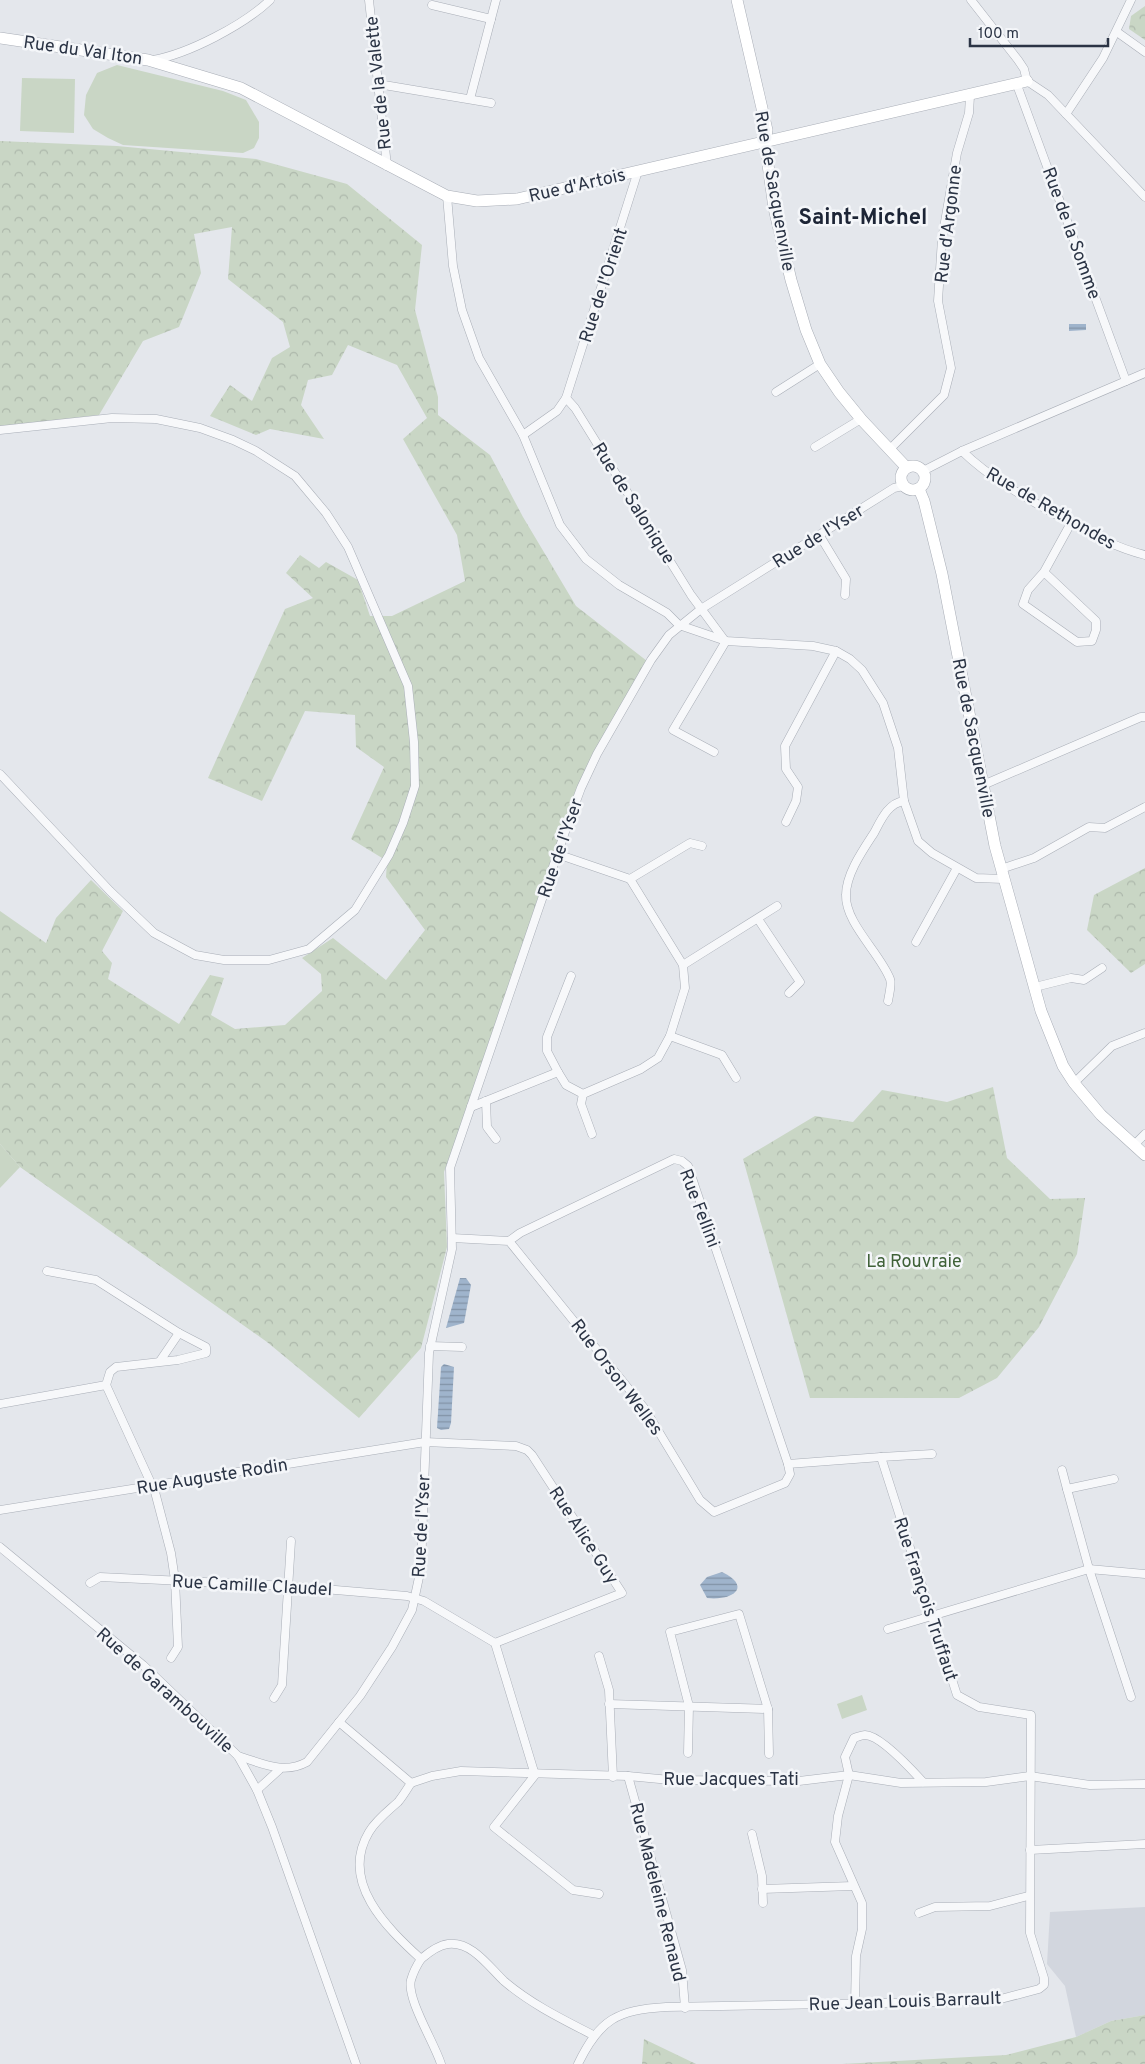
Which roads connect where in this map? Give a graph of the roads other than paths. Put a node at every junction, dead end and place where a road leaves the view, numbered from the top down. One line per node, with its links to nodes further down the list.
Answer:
1 (270, 0): 11 (street, Rue du Val Iton)
2 (370, 0): 16 (street, Rue de la Valette)
3 (496, 0): 8 (street)
4 (737, 0): 21 (street, Rue de Sacquenville)
5 (971, 0): 15 (street, Rue de la Somme)
6 (1131, 0): 9 (street)
7 (432, 5): 8 (street)
8 (491, 18): 18 (street)
9 (1118, 32): 12 (street); 20 (street)
10 (0, 38): 13 (street, Rue du Val Iton)
11 (183, 52): 13 (street, Rue du Val Iton); 14 (street)
12 (1145, 52)
13 (148, 60): 14 (street, Rue d'Artois)
14 (183, 71): 22 (street, Rue d'Artois)
15 (1022, 83): 17 (street, Rue d'Artois); 20 (street); 28 (street, Rue de la Somme)
16 (378, 84): 18 (street); 22 (street, Rue de la Valette)
17 (970, 96): 21 (street, Rue d'Artois); 35 (street, Rue d'Argonne)
18 (470, 99): 19 (street)
19 (491, 103)
20 (1066, 114): 25 (street)
21 (765, 143): 23 (street, Rue d'Artois); 26 (street, Rue de Sacquenville)
22 (387, 166): 24 (street, Rue d'Artois)
23 (638, 171): 24 (street, Rue d'Artois); 30 (street, Rue de l'Orient)
24 (447, 196): 33 (street)
25 (1145, 197)
26 (820, 364): 29 (street); 31 (street, Rue de Sacquenville)
27 (1145, 373): 28 (street)
28 (1126, 381): 36 (street)
29 (776, 392)
30 (566, 398): 33 (street); 46 (street, Rue de Salonique)
31 (861, 419): 34 (street); 35 (street, Rue de Sacquenville)
32 (0, 430): 52 (street)
33 (523, 435): 47 (street)
34 (815, 447)
35 (890, 449): 37 (street, Rue de Sacquenville)
36 (962, 451): 38 (street); 41 (street, Rue de Rethondes)
37 (906, 467): 38 (street); 39 (street)
38 (923, 471): 40 (street)
39 (903, 486): 40 (street); 42 (street, Rue de l'Yser)
40 (919, 489): 53 (street, Rue de Sacquenville)
41 (1071, 523): 43 (street, Rue de Rethondes); 44 (street)
42 (820, 536): 45 (street); 46 (street, Rue de l'Yser)
43 (1145, 555)
44 (1044, 572): 44 (street)
45 (845, 594)
46 (701, 609): 47 (street, Rue de l'Yser); 48 (street, Rue de Salonique)
47 (679, 625): 48 (street); 58 (street, Rue de l'Yser)
48 (726, 641): 49 (street); 51 (street)
49 (836, 651): 54 (street); 56 (street)
50 (1145, 717): 53 (street)
51 (714, 752)
52 (0, 774)
53 (983, 785): 60 (street, Rue de Sacquenville)
54 (904, 801): 59 (street); 70 (street)
55 (1145, 807): 60 (street)
56 (786, 822)
57 (702, 846): 61 (street)
58 (557, 854): 61 (street); 78 (street, Rue de l'Yser)
59 (957, 868): 60 (street); 64 (street)
60 (1002, 874): 68 (street, Rue de Sacquenville)
61 (630, 879): 65 (street)
62 (777, 906): 63 (street)
63 (758, 919): 65 (street); 69 (street)
64 (916, 942)
65 (683, 965): 72 (street)
66 (1102, 968): 68 (street)
67 (571, 976): 73 (street)
68 (1035, 987): 75 (street, Rue de Sacquenville)
69 (789, 993)
70 (888, 1001)
71 (1145, 1033): 75 (street)
72 (670, 1036): 74 (street); 76 (street)
73 (558, 1072): 76 (street); 77 (street)
74 (736, 1078)
75 (1074, 1083): 82 (street, Rue de Sacquenville)
76 (583, 1094): 79 (street)
77 (486, 1101): 78 (street); 81 (street)
78 (471, 1107): 84 (street, Rue de l'Yser)
79 (592, 1134)
80 (1145, 1134): 82 (street)
81 (496, 1139)
82 (1134, 1145): 83 (street, Rue de Sacquenville)
83 (1145, 1155)
84 (452, 1238): 85 (street); 88 (street, Rue de l'Yser)
85 (509, 1241): 96 (street, Rue Orson Welles); 96 (street, Rue Fellini)
86 (47, 1271): 87 (street)
87 (179, 1333): 90 (street); 90 (street)
88 (430, 1346): 89 (street); 93 (street, Rue de l'Yser)
89 (462, 1347)
90 (160, 1361): 91 (street)
91 (106, 1385): 92 (street); 99 (street)
92 (0, 1404)
93 (425, 1442): 99 (street, Rue Auguste Rodin); 109 (street, Rue de l'Yser); 112 (street, Rue Alice Guy)
94 (932, 1454): 95 (street)
95 (881, 1457): 96 (street); 110 (street, Rue François Truffaut)
96 (788, 1464)
97 (1062, 1470): 100 (street)
98 (1114, 1479): 100 (street)
99 (152, 1486): 101 (street, Rue Auguste Rodin); 106 (street)
100 (1067, 1489): 104 (street)
101 (0, 1510)
102 (292, 1541): 108 (street)
103 (0, 1548): 123 (street, Rue de Garambouville)
104 (1089, 1568): 105 (street); 110 (street); 115 (street)
105 (1145, 1574)
106 (175, 1580): 107 (street, Rue Camille Claudel); 108 (street, Rue Camille Claudel); 114 (street)
107 (90, 1583)
108 (288, 1586): 109 (street, Rue Camille Claudel); 116 (street)
109 (416, 1598): 112 (street); 120 (street, Rue de l'Yser)
110 (931, 1616): 111 (street); 128 (street, Rue François Truffaut)
111 (888, 1629)
112 (495, 1643): 125 (street)
113 (598, 1656): 117 (street)
114 (171, 1658)
115 (1130, 1697)
116 (274, 1698)
117 (609, 1704): 118 (street); 129 (street)
118 (689, 1706): 119 (street); 119 (street); 121 (street)
119 (768, 1709): 122 (street)
120 (339, 1722): 124 (street, Rue de l'Yser); 131 (street)
121 (688, 1753)
122 (769, 1754)
123 (238, 1756): 124 (street); 133 (street, Rue de Garambouville)
124 (279, 1770): 133 (street, Rue de l'Yser)
125 (536, 1775): 129 (street, Rue Jacques Tati); 131 (street, Rue Jacques Tati); 139 (street)
126 (849, 1775): 127 (street, Rue Jacques Tati); 130 (street, Rue Jacques Tati); 130 (street); 137 (street)
127 (628, 1776): 129 (street, Rue Jacques Tati); 145 (street, Rue Madeleine Renaud)
128 (1030, 1776): 130 (street, Rue Jacques Tati); 132 (street, Rue Jacques Tati); 136 (street, Rue Jean Louis Barrault)
129 (613, 1777)
130 (923, 1782)
131 (411, 1783): 143 (street)
132 (1145, 1784)
133 (257, 1790): 147 (street, Rue de Garambouville)
134 (752, 1834): 138 (street)
135 (1145, 1844): 136 (street)
136 (1030, 1850): 140 (street, Rue Jean Louis Barrault)
137 (853, 1886): 138 (street); 144 (street)
138 (762, 1889): 141 (street)
139 (599, 1894)
140 (1028, 1896): 142 (street); 144 (street, Rue Jean Louis Barrault)
141 (763, 1903)
142 (919, 1912)
143 (421, 1959): 146 (street); 148 (street)
144 (855, 2004): 145 (street, Rue Jean Louis Barrault)
145 (685, 2008): 146 (street, Rue Jean Louis Barrault)
146 (593, 2035): 149 (street, Rue Jean Louis Barrault)
147 (356, 2064)
148 (441, 2064)
149 (578, 2064)

